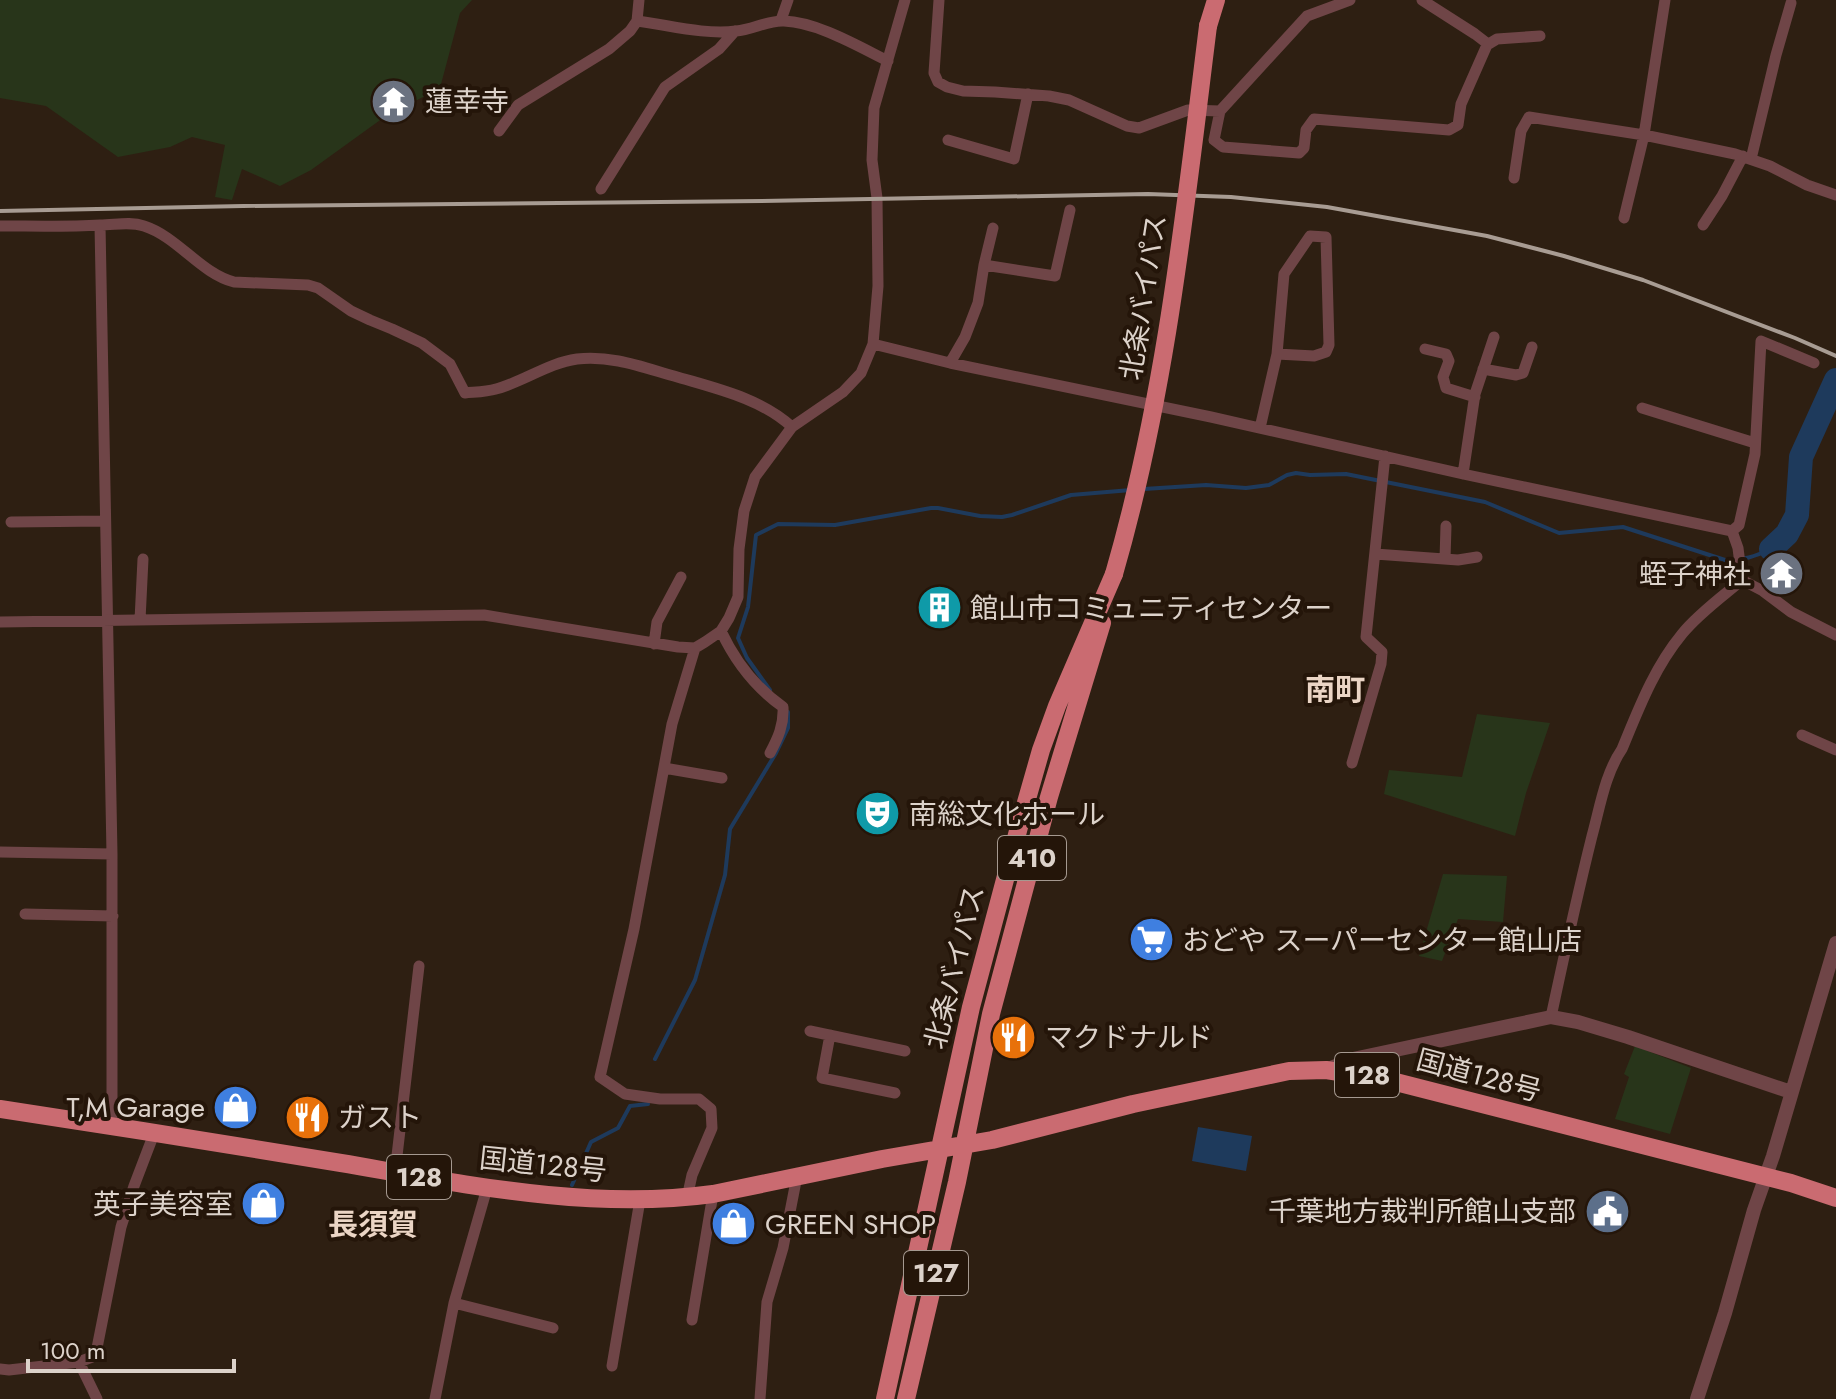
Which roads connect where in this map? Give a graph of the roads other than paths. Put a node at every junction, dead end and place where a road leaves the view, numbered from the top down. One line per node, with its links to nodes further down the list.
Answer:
1 (639, 0): 12 (street)
2 (788, 0): 11 (street)
3 (905, 0): 17 (street)
4 (939, 0): 18 (street)
5 (1209, 0): 13 (highway, 北条バイパス / 410)
6 (1216, 0): 13 (highway, 北条バイパス / 410)
7 (1350, 0): 19 (street)
8 (1422, 0): 16 (street)
9 (1665, 0): 21 (street)
10 (1791, 3): 23 (street)
11 (781, 20): 14 (street); 17 (street)
12 (637, 21): 14 (street); 20 (street)
13 (1208, 26): 57 (highway, 北条バイパス / 410, bridge)
14 (735, 31): 25 (street)
15 (1540, 36): 16 (street)
16 (1488, 44): 19 (street)
17 (888, 61): 35 (street)
18 (1028, 94): 19 (street); 22 (street)
19 (1220, 111)
20 (499, 131)
21 (1644, 135): 23 (street); 24 (street); 28 (street)
22 (948, 140)
23 (1747, 158): 26 (street); 30 (street)
24 (1514, 178)
25 (601, 189)
26 (1836, 195)
27 (1070, 210): 33 (street)
28 (1624, 218)
29 (100, 225): 31 (street); 44 (street); 49 (street)
30 (1703, 225)
31 (0, 226)
32 (993, 228): 33 (street)
33 (984, 265): 39 (street)
34 (1494, 337): 41 (street)
35 (873, 344): 39 (street); 44 (street)
36 (1532, 347): 41 (street)
37 (1425, 349): 42 (street)
38 (1277, 354): 38 (street); 45 (street)
39 (950, 363): 45 (street)
40 (1814, 363): 46 (street)
41 (1483, 369): 42 (street)
42 (1475, 397): 48 (street)
43 (1642, 408): 46 (street)
44 (792, 427): 63 (street)
45 (1260, 428): 47 (street)
46 (1755, 443): 52 (street)
47 (1385, 456): 48 (street); 53 (street)
48 (1463, 474): 52 (street)
49 (105, 521): 50 (street); 60 (street)
50 (11, 522)
51 (1446, 526): 56 (street)
52 (1732, 531): 58 (street)
53 (1375, 554): 56 (street); 70 (street)
54 (1477, 557): 56 (street)
55 (143, 559): 61 (street)
56 (1445, 559)
57 (1114, 574): 89 (highway, 北条バイパス / 410); 90 (highway, 北条バイパス / 410)
58 (1741, 574): 64 (street); 79 (street)
59 (681, 577): 65 (street)
60 (107, 620): 61 (street); 62 (street); 74 (street)
61 (140, 620): 65 (street)
62 (0, 622)
63 (721, 631): 66 (street); 69 (street)
64 (1836, 635)
65 (654, 644): 66 (street)
66 (695, 648): 71 (street)
67 (1802, 735): 68 (street)
68 (1836, 750)
69 (770, 753)
70 (1352, 763)
71 (664, 768): 72 (street); 96 (street)
72 (722, 778)
73 (0, 852): 74 (street)
74 (112, 854): 76 (street)
75 (25, 914): 76 (street)
76 (113, 916): 87 (street)
77 (1836, 943): 84 (street)
78 (419, 966): 91 (street)
79 (1551, 1017): 83 (street); 84 (street)
80 (810, 1031): 81 (street)
81 (830, 1035): 82 (street); 85 (street)
82 (905, 1051)
83 (1326, 1070): 89 (highway, 国道128号 / 128); 93 (highway, 国道128号 / 128)
84 (1791, 1092): 93 (street)
85 (895, 1093)
86 (0, 1109): 87 (highway, 国道128号 / 128)
87 (112, 1125): 88 (highway, 国道128号 / 128)
88 (155, 1131): 91 (highway, 国道128号 / 128); 102 (street)
89 (964, 1146): 90 (highway, 128); 109 (highway, 127)
90 (938, 1151): 92 (highway, 国道128号 / 128); 108 (highway, 127)
91 (395, 1173): 94 (highway, 国道128号 / 128)
92 (797, 1176): 95 (highway, 国道128号 / 128); 107 (street)
93 (1766, 1177): 97 (highway, 国道128号 / 128); 110 (street)
94 (487, 1188): 98 (highway, 国道128号 / 128); 99 (street)
95 (713, 1194): 96 (highway, 国道128号 / 128); 100 (street)
96 (687, 1198): 98 (highway, 国道128号 / 128)
97 (1836, 1198)
98 (640, 1200): 103 (street)
99 (454, 1303): 101 (street); 106 (street)
100 (692, 1320)
101 (553, 1328)
102 (79, 1362): 104 (street); 105 (street)
103 (612, 1366)
104 (0, 1369)
105 (97, 1399)
106 (435, 1399)
107 (760, 1399)
108 (885, 1399)
109 (906, 1399)
110 (1697, 1399)

